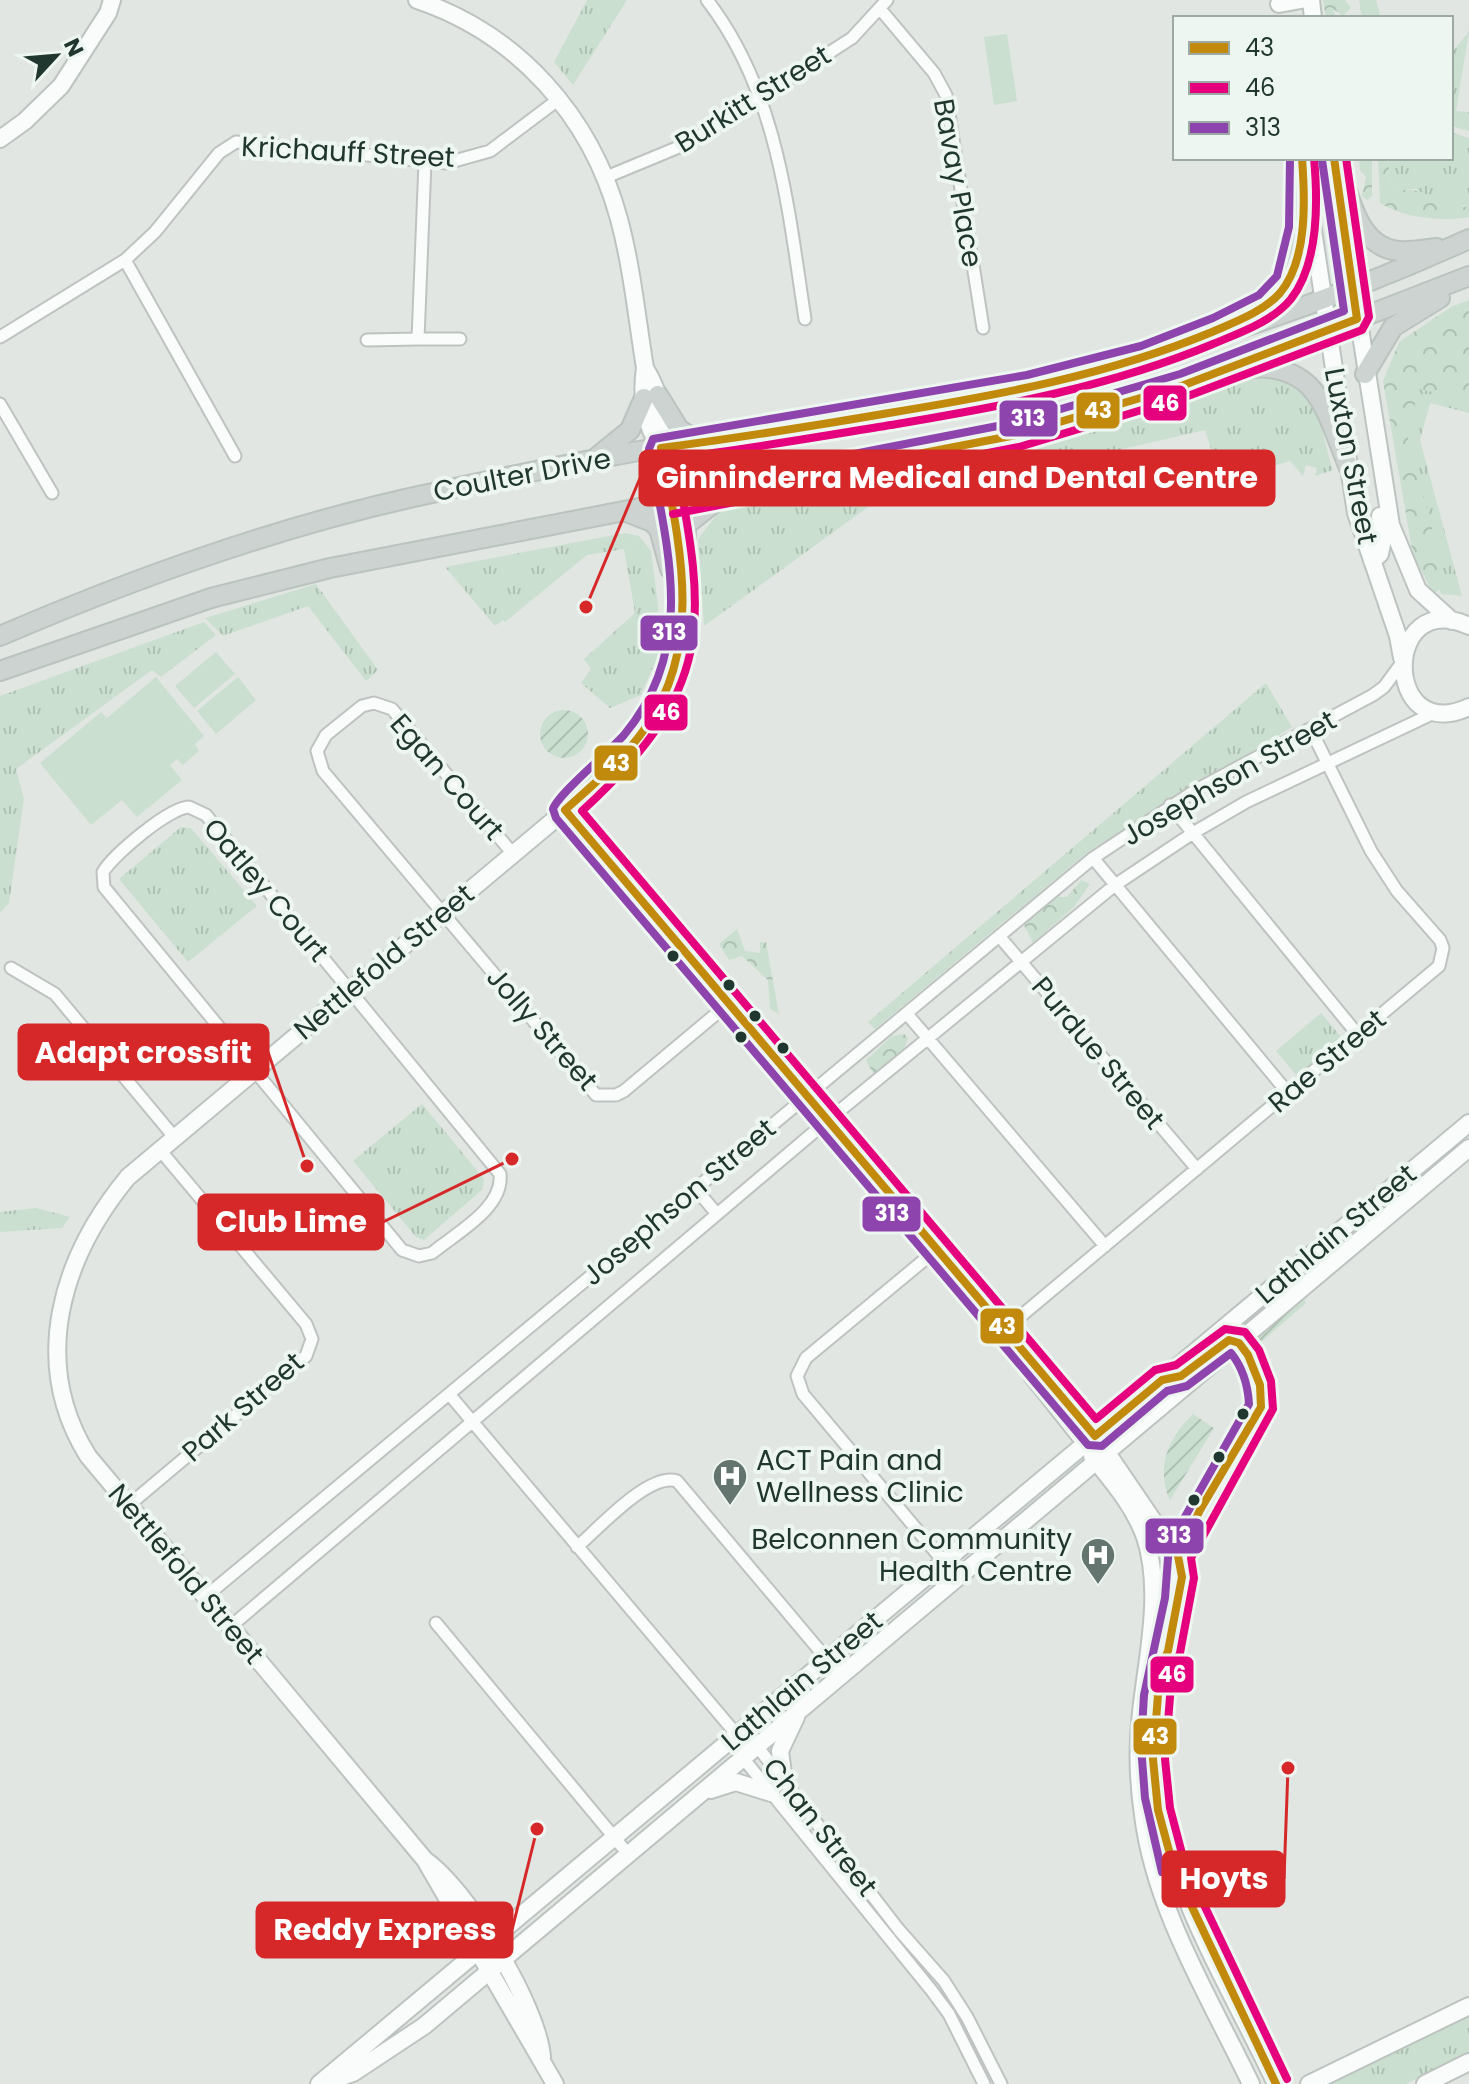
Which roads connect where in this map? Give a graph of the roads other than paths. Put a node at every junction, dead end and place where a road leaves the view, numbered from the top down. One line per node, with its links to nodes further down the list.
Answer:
1 (100, 0): 8 (street)
2 (112, 0): 8 (street)
3 (417, 0): 10 (street, Nettlefold Street)
4 (707, 0): 9 (street)
5 (1301, 0): 7 (street)
6 (884, 5): 9 (street, Burkitt Street); 25 (street, Bavay Place)
7 (1280, 7)
8 (96, 28): 11 (street)
9 (760, 97): 16 (street, Burkitt Street); 23 (street)
10 (559, 99): 14 (street, Krichauff Street); 16 (street, Nettlefold Street)
11 (0, 139)
12 (1335, 160): 21 (street, Luxton Street)
13 (1336, 160): 18 (main road)
14 (425, 162): 19 (street, Krichauff Street); 28 (street)
15 (1303, 167): 22 (street, Luxton Street); 31 (main road)
16 (604, 178): 34 (street, Nettlefold Street)
17 (1469, 239): 18 (main road, Coulter Drive)
18 (1451, 247): 21 (main road, Coulter Drive)
19 (125, 260): 27 (street, Krichauff Street); 38 (street)
20 (1469, 278): 24 (main road, Coulter Drive); 33 (main road)
21 (1353, 289): 22 (main road, Coulter Drive); 24 (street, Luxton Street)
22 (1323, 299): 26 (street, Luxton Street); 31 (main road, Coulter Drive)
23 (805, 319)
24 (1357, 319): 26 (main road, Coulter Drive); 33 (street, Luxton Street)
25 (983, 328)
26 (1327, 332): 32 (main road, Coulter Drive); 41 (street, Luxton Street)
27 (0, 337)
28 (418, 339): 29 (street); 30 (street)
29 (460, 339)
30 (367, 340)
31 (1189, 342): 36 (main road, Coulter Drive)
32 (1228, 369): 41 (main road); 42 (main road, Coulter Drive)
33 (1365, 374): 39 (street, Luxton Street)
34 (651, 396): 36 (main road); 37 (street, Nettlefold Street); 40 (main road)
35 (0, 404): 43 (street)
36 (699, 442): 37 (main road, Coulter Drive)
37 (661, 448): 40 (main road, Coulter Drive); 44 (street, Nettlefold Street)
38 (235, 456)
39 (1380, 460): 46 (street); 48 (street, Luxton Street)
40 (589, 462): 49 (main road, Coulter Drive)
41 (1349, 468): 46 (street, Luxton Street)
42 (730, 491): 44 (main road, Coulter Drive); 47 (main road)
43 (52, 493)
44 (671, 502): 45 (main road, Coulter Drive); 47 (street, Nettlefold Street)
45 (624, 511): 47 (main road); 51 (main road, Coulter Drive)
46 (1372, 561): 50 (street, Luxton Street)
47 (685, 581): 58 (street, Nettlefold Street)
48 (1463, 623): 50 (street)
49 (0, 636)
50 (1402, 661): 53 (street, Luxton Street); 55 (street, Josephson Street)
51 (0, 671)
52 (1469, 707): 53 (street)
53 (1438, 712): 54 (street); 56 (street, Josephson Street)
54 (1469, 726)
55 (1311, 730): 56 (street, Rae Street); 57 (street, Josephson Street)
56 (1327, 763): 59 (street, Josephson Street); 70 (street, Rae Street)
57 (1170, 805): 59 (street); 61 (street, Josephson Street)
58 (565, 810): 60 (street, Nettlefold Street); 68 (street)
59 (1193, 833): 62 (street, Josephson Street); 70 (street)
60 (513, 854): 63 (street, Nettlefold Street); 63 (street, Egan Court)
61 (1093, 858): 62 (street); 64 (street, Josephson Street)
62 (1115, 885): 65 (street, Josephson Street); 73 (street)
63 (442, 913): 67 (street, Nettlefold Street); 68 (street, Jolly Street)
64 (999, 936): 65 (street, Purdue Street); 69 (street, Josephson Street)
65 (1021, 962): 71 (street, Josephson Street); 80 (street, Purdue Street)
66 (11, 968): 77 (street)
67 (350, 990): 72 (street, Nettlefold Street); 72 (street, Oatley Court); 72 (street, Oatley Court)
68 (728, 1004): 74 (street)
69 (907, 1014): 71 (street); 74 (street, Josephson Street)
70 (1358, 1035): 73 (street, Rae Street)
71 (928, 1038): 75 (street, Josephson Street); 83 (street)
72 (254, 1071): 77 (street, Nettlefold Street)
73 (1288, 1093): 80 (street, Rae Street)
74 (806, 1096): 75 (street); 81 (street, Josephson Street)
75 (827, 1121): 82 (street, Josephson Street); 84 (street)
76 (1469, 1123): 88 (street, Lathlain Street)
77 (175, 1138): 79 (street, Nettlefold Street)
78 (1469, 1148): 89 (street, Lathlain Street)
79 (160, 1150): 90 (street, Nettlefold Street); 90 (street, Park Street)
80 (1197, 1169): 83 (street, Rae Street)
81 (695, 1188): 82 (street); 86 (street, Josephson Street)
82 (717, 1214): 87 (street, Josephson Street)
83 (1105, 1246): 85 (street, Rae Street)
84 (935, 1251): 85 (street); 92 (street)
85 (1003, 1331): 88 (street)
86 (449, 1394): 87 (street); 94 (street, Josephson Street)
87 (473, 1422): 91 (street); 96 (street, Josephson Street)
88 (1089, 1440): 89 (street); 92 (street, Lathlain Street)
89 (1102, 1457): 93 (street, Lathlain Street); 116 (street); 117 (street)
90 (129, 1505): 94 (street, Nettlefold Street)
91 (577, 1547): 97 (street); 100 (street)
92 (944, 1562): 93 (street); 97 (street, Lathlain Street)
93 (955, 1581): 98 (street, Lathlain Street)
94 (205, 1597): 96 (street, Nettlefold Street)
95 (436, 1623): 105 (street)
96 (230, 1627): 107 (street, Nettlefold Street)
97 (827, 1660): 98 (street); 100 (street, Lathlain Street)
98 (841, 1676): 99 (street, Lathlain Street)
99 (798, 1712): 101 (street, Lathlain Street); 103 (street)
100 (737, 1735): 101 (street, Chan Street); 102 (street, Chan Street); 105 (street, Lathlain Street)
101 (757, 1746): 102 (street, Lathlain Street); 103 (street, Chan Street)
102 (743, 1758): 103 (street, Chan Street); 104 (street, Lathlain Street)
103 (777, 1787): 104 (street); 114 (street, Chan Street); 115 (street, Chan Street)
104 (701, 1793): 106 (street, Lathlain Street)
105 (615, 1838): 106 (street); 107 (street, Lathlain Street)
106 (628, 1854): 108 (street, Lathlain Street)
107 (485, 1946): 108 (street, Nettlefold Street); 112 (street, Lathlain Street)
108 (496, 1964): 112 (street, Lathlain Street); 113 (street, Nettlefold Street)
109 (1469, 2006): 118 (street)
110 (1469, 2062): 111 (street)
111 (1428, 2083)
112 (320, 2084)
113 (555, 2084)
114 (984, 2084)
115 (1001, 2084)
116 (1251, 2084)
117 (1276, 2084)
118 (1309, 2084)

